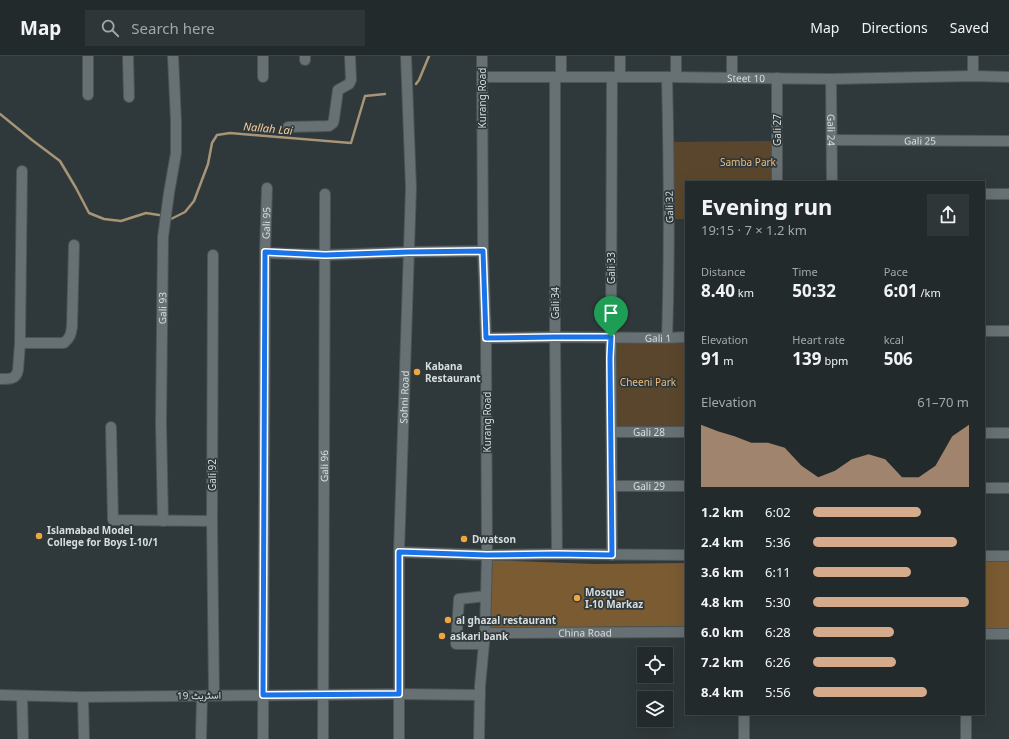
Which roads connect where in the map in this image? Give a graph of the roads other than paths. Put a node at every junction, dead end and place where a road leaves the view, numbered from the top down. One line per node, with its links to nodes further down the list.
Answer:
1 (88, 56): 23 (street)
2 (128, 56): 24 (street)
3 (173, 56): 59 (street, Gali 93)
4 (263, 56): 14 (street)
5 (350, 56): 25 (street)
6 (406, 56): 38 (street, Sohni Road)
7 (482, 56): 15 (street, Kurang Road)
8 (561, 56): 16 (street, Gali 34)
9 (620, 56): 17 (street, Gali 33)
10 (676, 56): 18 (street, Gali 32)
11 (732, 56): 19 (street)
12 (973, 56): 13 (street)
13 (973, 76): 20 (street, Steet 10); 22 (street, Steet 10)
14 (263, 77)
15 (482, 77): 16 (street, Steet 10); 36 (street, Kurang Road)
16 (558, 77): 17 (street, Steet 10); 43 (street, Gali 34)
17 (616, 77): 18 (street, Steet 10); 44 (street, Gali 33)
18 (671, 77): 19 (street, Steet 10); 47 (street, Gali 32)
19 (732, 77): 21 (street, Steet 10)
20 (1009, 77)
21 (777, 78): 22 (street, Steet 10); 29 (street, Gali 27)
22 (831, 79): 26 (street, Gali 24)
23 (88, 95)
24 (129, 97)
25 (288, 127)
26 (832, 140): 27 (street, Gali 25); 30 (street, Gali 24)
27 (1009, 141)
28 (22, 171): 48 (street)
29 (777, 181)
30 (832, 181)
31 (267, 188): 37 (street, Gali 95)
32 (325, 194): 40 (street, Gali 96)
33 (985, 194): 34 (street)
34 (1009, 194)
35 (74, 245): 48 (street)
36 (483, 251): 38 (street); 46 (street, Kurang Road)
37 (265, 252): 40 (street); 77 (street, Gali 95)
38 (409, 252): 40 (street); 61 (street, Sohni Road)
39 (213, 255): 60 (street, Gali 92)
40 (325, 255): 78 (street, Gali 96)
41 (985, 331): 42 (street)
42 (1009, 331)
43 (555, 337): 44 (street, Gali 1); 46 (street, Gali 1); 62 (street, Gali 34)
44 (611, 337): 47 (street, Gali 1); 51 (street, Gali 33)
45 (685, 337): 47 (street, Gali 1)
46 (486, 338): 63 (street, Kurang Road)
47 (667, 338)
48 (20, 343): 49 (street)
49 (0, 379)
50 (111, 427): 59 (street)
51 (612, 432): 52 (street, Gali 28); 55 (street, Gali 33)
52 (685, 432)
53 (985, 433): 54 (street)
54 (1009, 433)
55 (612, 486): 56 (street, Gali 29); 64 (street, Gali 33)
56 (685, 486)
57 (985, 488): 58 (street)
58 (1009, 488)
59 (163, 521): 60 (street)
60 (212, 521): 76 (street, Gali 92)
61 (399, 552): 63 (street); 74 (street, Sohni Road)
62 (557, 554): 63 (street); 64 (street)
63 (487, 555): 68 (street, Kurang Road)
64 (612, 555): 65 (street)
65 (685, 555)
66 (985, 556): 67 (street)
67 (1009, 556)
68 (486, 596): 70 (street, Kurang Road); 73 (street)
69 (685, 632): 70 (street, China Road)
70 (485, 633): 73 (street, Kurang Road)
71 (985, 634): 72 (street)
72 (1009, 634)
73 (483, 644): 81 (street, Kurang Road)
74 (399, 694): 78 (street, اسٹریٹ 19); 81 (street, اسٹریٹ 19); 90 (street, Sohni Road)
75 (0, 695): 79 (street, اسٹریٹ 19)
76 (214, 695): 77 (street, اسٹریٹ 19); 80 (street, اسٹریٹ 19)
77 (263, 695): 78 (street, اسٹریٹ 19); 88 (street, Gali 95)
78 (323, 695): 89 (street, Gali 96)
79 (22, 696): 82 (street, اسٹریٹ 19); 85 (street)
80 (202, 696): 82 (street, اسٹریٹ 19); 87 (street)
81 (480, 696): 91 (street, Kurang Road)
82 (83, 697): 86 (street)
83 (744, 715): 92 (street)
84 (966, 715): 93 (street)
85 (23, 739)
86 (84, 739)
87 (201, 739)
88 (263, 739)
89 (323, 739)
90 (399, 739)
91 (479, 739)
92 (744, 739)
93 (966, 739)

